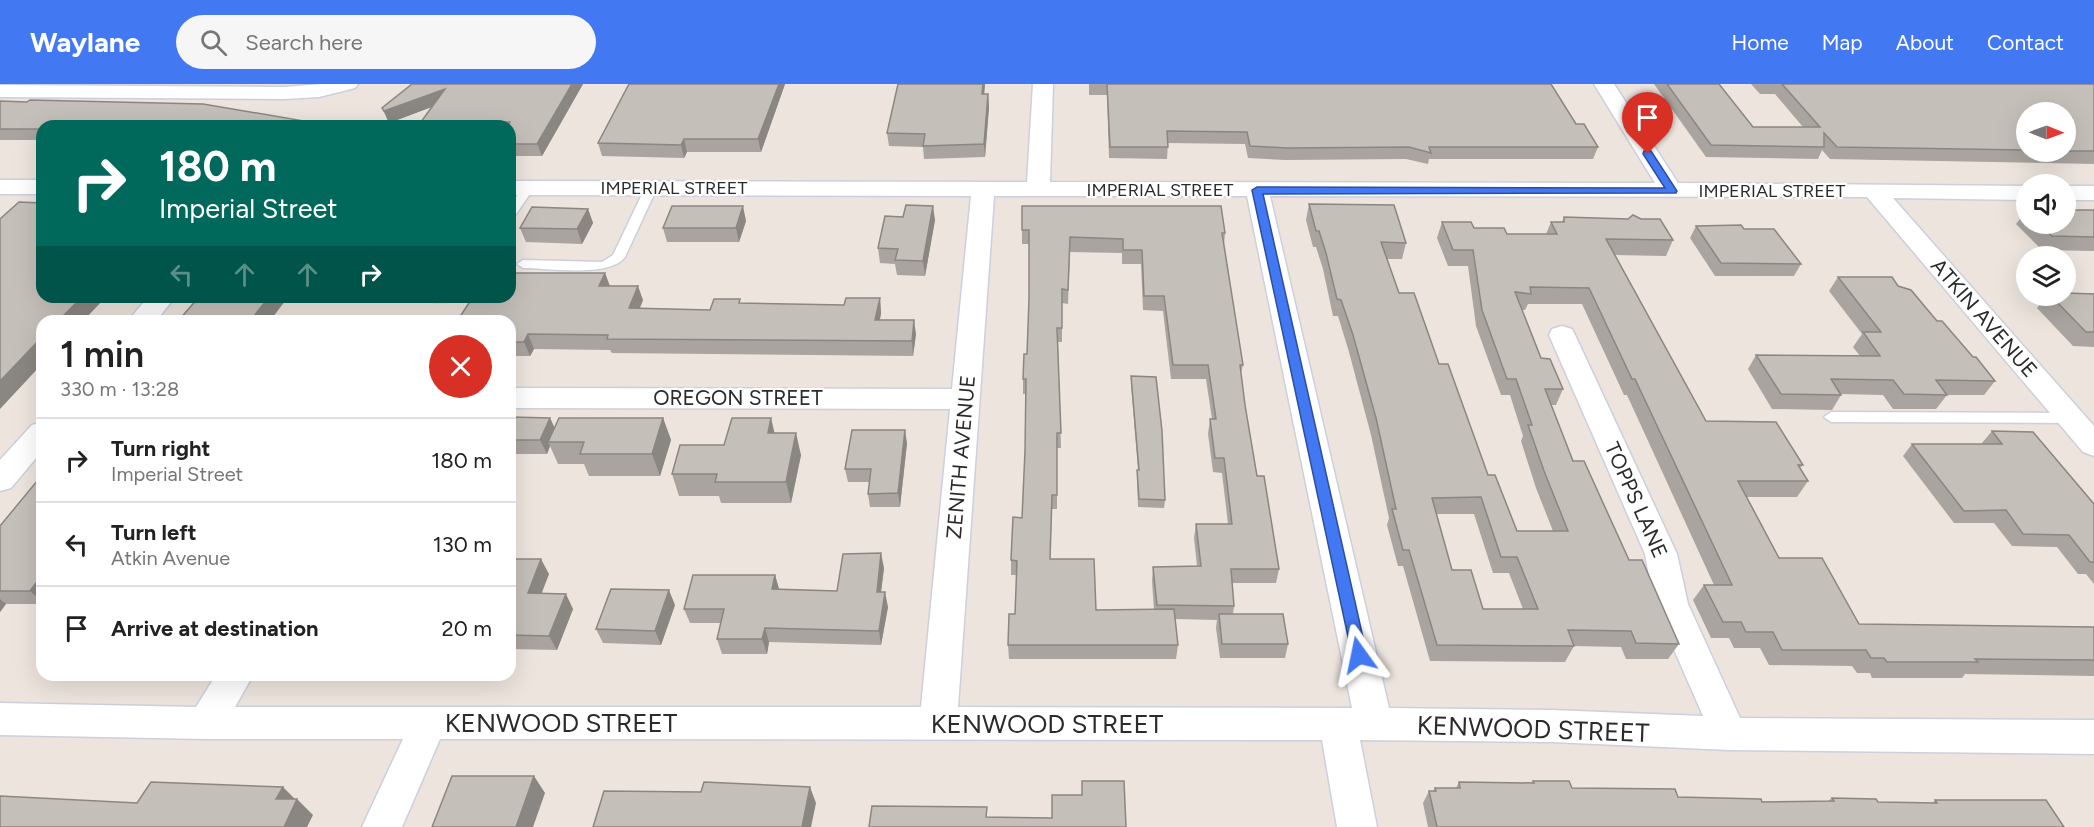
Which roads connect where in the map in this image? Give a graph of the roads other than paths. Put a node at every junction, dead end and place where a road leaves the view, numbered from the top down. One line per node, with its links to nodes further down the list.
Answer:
1 (348, 84): 4 (street)
2 (1043, 84): 10 (street)
3 (1604, 84): 13 (street)
4 (125, 88): 5 (street)
5 (0, 91)
6 (36, 188): 12 (street)
7 (519, 188): 8 (street, IMPERIAL STREET)
8 (651, 188): 9 (street, IMPERIAL STREET); 18 (lane)
9 (983, 190): 10 (street, IMPERIAL STREET); 23 (street, ZENITH AVENUE)
10 (1038, 190): 11 (street, IMPERIAL STREET)
11 (1257, 190): 13 (street, IMPERIAL STREET); 34 (street)
12 (5, 191)
13 (1672, 191): 14 (street, IMPERIAL STREET)
14 (1874, 191): 15 (street, IMPERIAL STREET); 25 (street, ATKIN AVENUE)
15 (2016, 193)
16 (2076, 193): 17 (street)
17 (2094, 193)
18 (523, 264)
19 (157, 303): 20 (street)
20 (146, 315)
21 (1562, 335): 35 (street, TOPPS LANE)
22 (516, 398): 23 (street, OREGON STREET)
23 (966, 399): 33 (street, ZENITH AVENUE)
24 (1832, 417): 25 (lane)
25 (2070, 418): 27 (street, ATKIN AVENUE)
26 (36, 439): 28 (street)
27 (2094, 445)
28 (0, 480)
29 (231, 681): 31 (street)
30 (0, 718): 31 (street, KENWOOD STREET)
31 (206, 723): 32 (street, KENWOOD STREET)
32 (429, 723): 33 (street, KENWOOD STREET); 37 (street)
33 (938, 724): 34 (street, KENWOOD STREET)
34 (1356, 724): 35 (street, KENWOOD STREET); 38 (street)
35 (1729, 734): 36 (street, KENWOOD STREET)
36 (2094, 737)
37 (382, 827)
38 (1357, 827)

